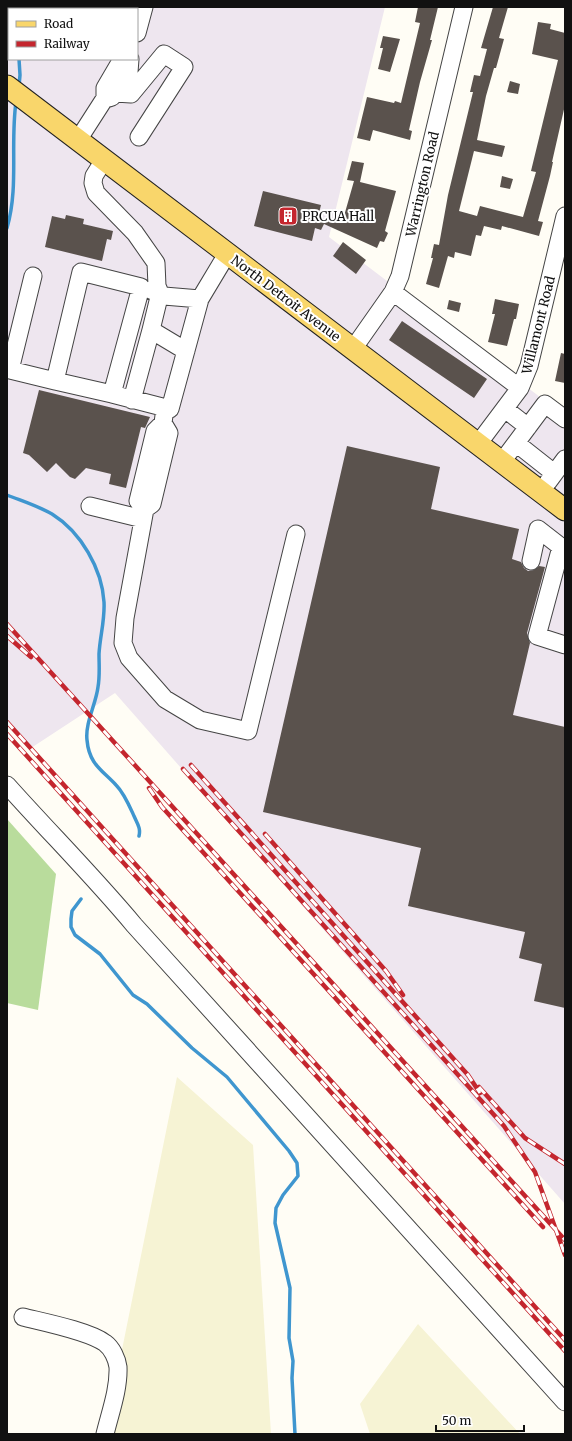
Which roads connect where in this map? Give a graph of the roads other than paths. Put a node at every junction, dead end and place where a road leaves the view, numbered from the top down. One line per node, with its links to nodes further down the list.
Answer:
1 (144, 7): 3 (street)
2 (464, 7): 14 (street, Warrington Road)
3 (138, 29)
4 (130, 60): 6 (street)
5 (7, 86): 8 (main road, North Detroit Avenue)
6 (110, 96): 7 (street); 8 (street)
7 (139, 137)
8 (78, 140): 9 (main road, North Detroit Avenue)
9 (104, 160): 11 (main road, North Detroit Avenue); 15 (street)
10 (565, 216): 21 (street, Willamont Road)
11 (227, 254): 16 (street); 18 (main road, North Detroit Avenue)
12 (33, 276): 20 (street)
13 (141, 287): 15 (street); 20 (street); 22 (street)
14 (393, 292): 18 (street, Warrington Road); 21 (street)
15 (160, 293): 16 (street); 17 (street)
16 (200, 300): 19 (street)
17 (151, 330): 19 (street); 23 (street)
18 (353, 349): 29 (main road, North Detroit Avenue)
19 (186, 351): 25 (street)
20 (55, 381): 22 (street)
21 (520, 388): 24 (street, Willamont Road)
22 (112, 394): 23 (street)
23 (132, 400): 25 (street)
24 (505, 409): 27 (street); 29 (street, Willamont Road)
25 (164, 415): 36 (street)
26 (565, 419): 27 (street)
27 (528, 427): 28 (street)
28 (516, 443): 31 (street); 32 (street)
29 (478, 444): 31 (main road, North Detroit Avenue)
30 (565, 459): 32 (street)
31 (501, 463): 33 (main road, North Detroit Avenue)
32 (554, 473): 33 (street)
33 (540, 492): 35 (main road, North Detroit Avenue)
34 (90, 506): 36 (street)
35 (565, 510)
36 (144, 514): 37 (street)
37 (296, 534)
38 (563, 548): 39 (street); 40 (street)
39 (531, 561)
40 (565, 645)
41 (7, 785): 43 (street)
42 (23, 1317): 44 (street)
43 (565, 1402)
44 (105, 1434)

